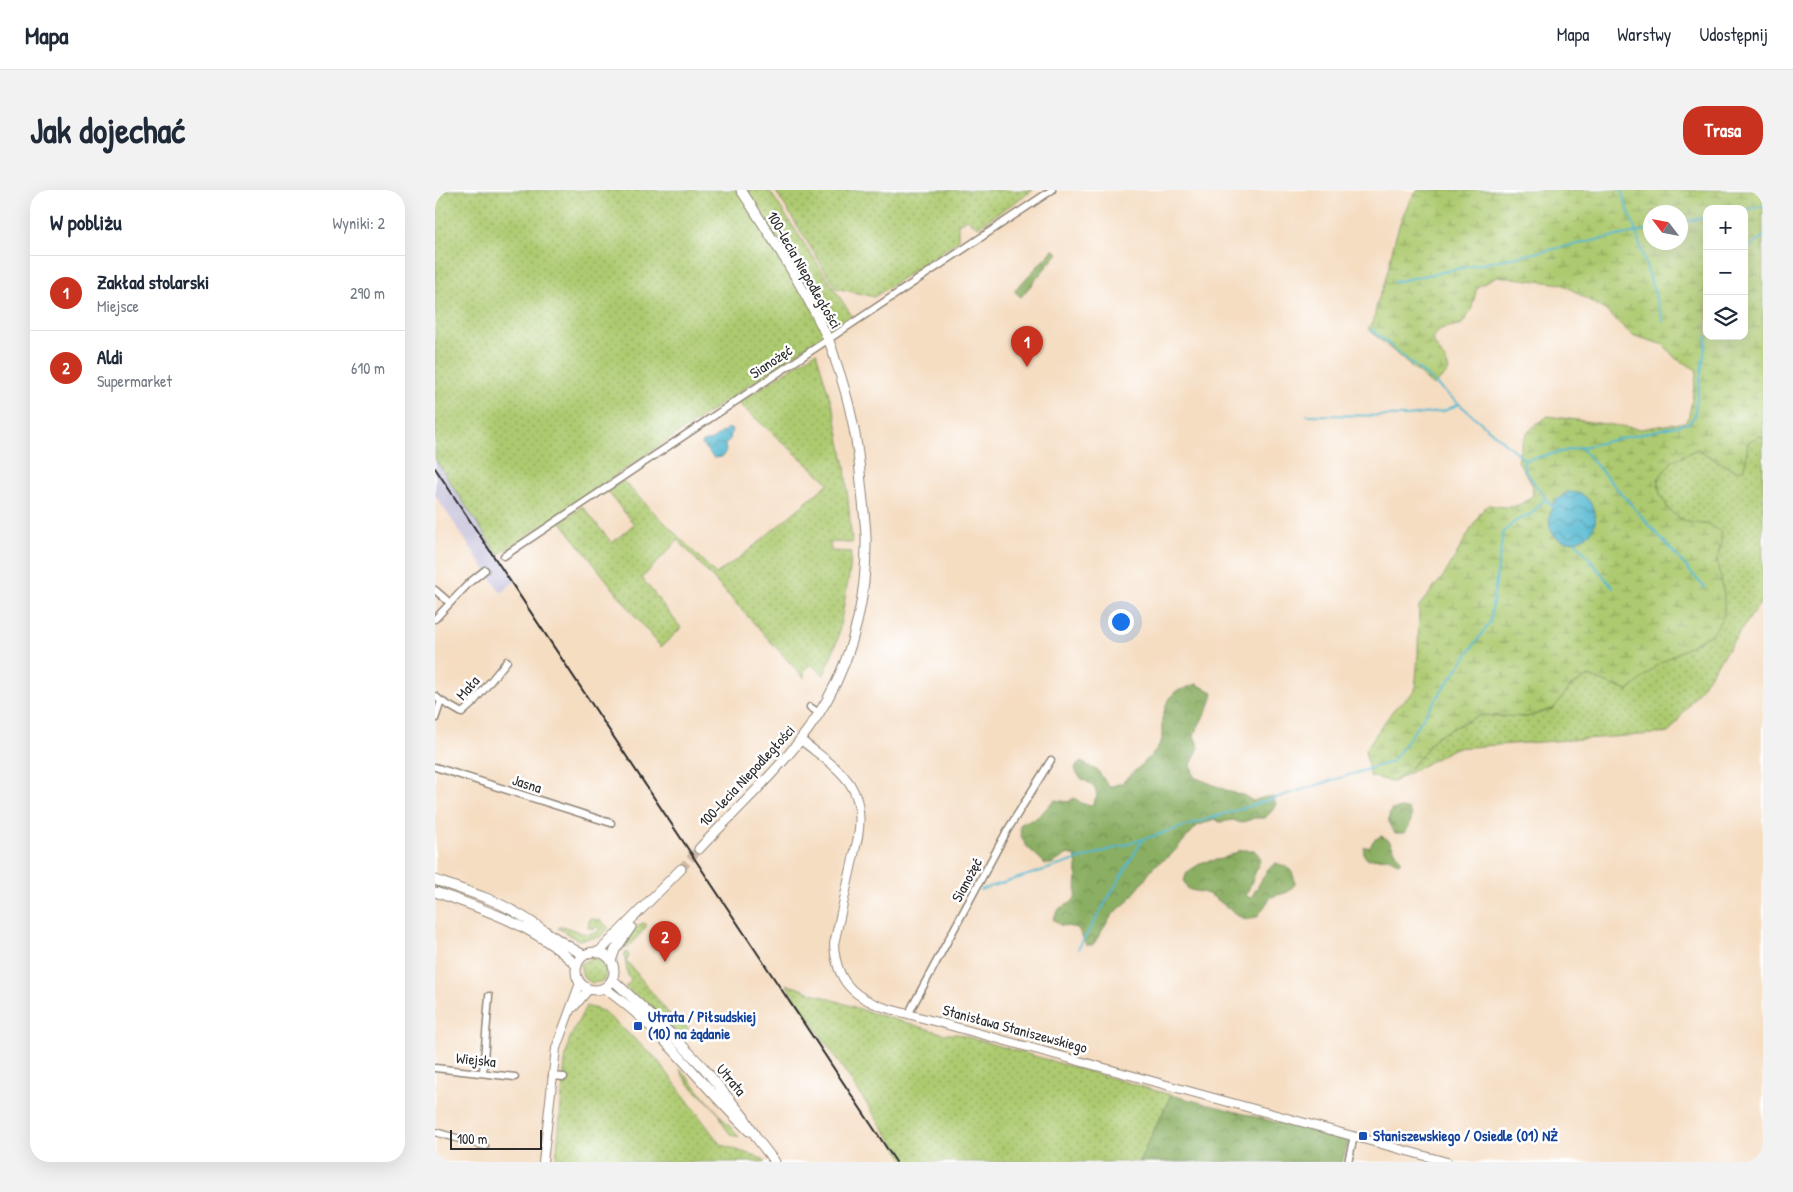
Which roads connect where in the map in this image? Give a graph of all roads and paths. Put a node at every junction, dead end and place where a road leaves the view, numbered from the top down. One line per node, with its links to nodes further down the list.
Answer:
1 (741, 190): 3 (main road, 100-lecia Niepodległości)
2 (1052, 190): 3 (street, Sianożęć)
3 (828, 338): 4 (street, Sianożęć); 13 (main road, 100-lecia Niepodległości)
4 (504, 556)
5 (485, 570): 7 (street)
6 (435, 590): 7 (street)
7 (450, 603): 8 (street)
8 (435, 619)
9 (507, 661): 11 (street, Mała)
10 (435, 696): 11 (street)
11 (441, 701): 14 (street)
12 (810, 708): 13 (street)
13 (819, 713): 15 (main road, 100-lecia Niepodległości)
14 (435, 719)
15 (801, 740): 19 (main road, 100-lecia Niepodległości); 34 (street, Stanisława Staniszewskiego)
16 (1051, 760): 34 (street, Sianożęć)
17 (435, 767): 18 (street, Jasna)
18 (611, 823)
19 (699, 849)
20 (681, 869): 23 (main road)
21 (435, 880): 25 (main road)
22 (435, 892): 27 (main road)
23 (653, 898): 24 (main road); 26 (main road)
24 (598, 953): 25 (main road); 26 (main road)
25 (585, 956): 27 (main road)
26 (611, 961): 28 (main road)
27 (577, 966): 29 (main road)
28 (612, 979): 30 (main road); 42 (main road, Utrata)
29 (580, 983): 31 (main road); 33 (street)
30 (604, 988): 31 (main road); 42 (main road, Utrata)
31 (589, 990): 33 (street)
32 (489, 996): 36 (street)
33 (570, 1012): 37 (street)
34 (909, 1014): 41 (street, Stanisława Staniszewskiego)
35 (435, 1068): 36 (street, Wiejska)
36 (483, 1072): 38 (street, Wiejska)
37 (552, 1076): 39 (street); 44 (street)
38 (515, 1077)
39 (563, 1077)
40 (435, 1132): 43 (street)
41 (1354, 1136): 46 (street); 47 (street, Stanisława Staniszewskiego)
42 (758, 1140): 45 (main road, Utrata)
43 (485, 1146)
44 (543, 1162)
45 (775, 1162)
46 (1348, 1162)
47 (1447, 1162)

